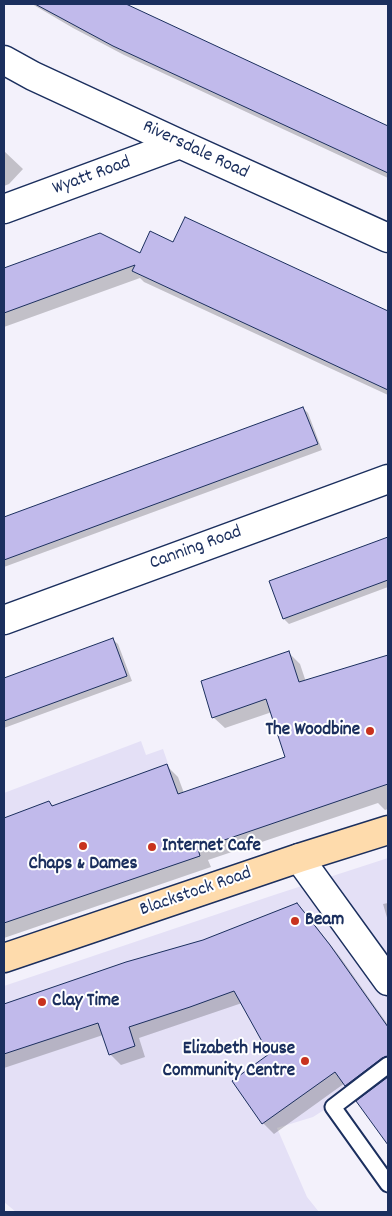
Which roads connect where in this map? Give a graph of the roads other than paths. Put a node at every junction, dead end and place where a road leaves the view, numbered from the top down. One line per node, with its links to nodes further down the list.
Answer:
1 (4, 60): 2 (street, Riversdale Road)
2 (180, 144): 3 (street, Wyatt Road); 4 (street, Riversdale Road)
3 (4, 210)
4 (388, 238)
5 (388, 478): 6 (street, Canning Road)
6 (4, 620)
7 (388, 830): 8 (main road, Blackstock Road)
8 (299, 858): 9 (main road, Blackstock Road); 10 (street)
9 (4, 958)
10 (388, 981)
11 (388, 1065): 12 (lane)
12 (388, 1184)

